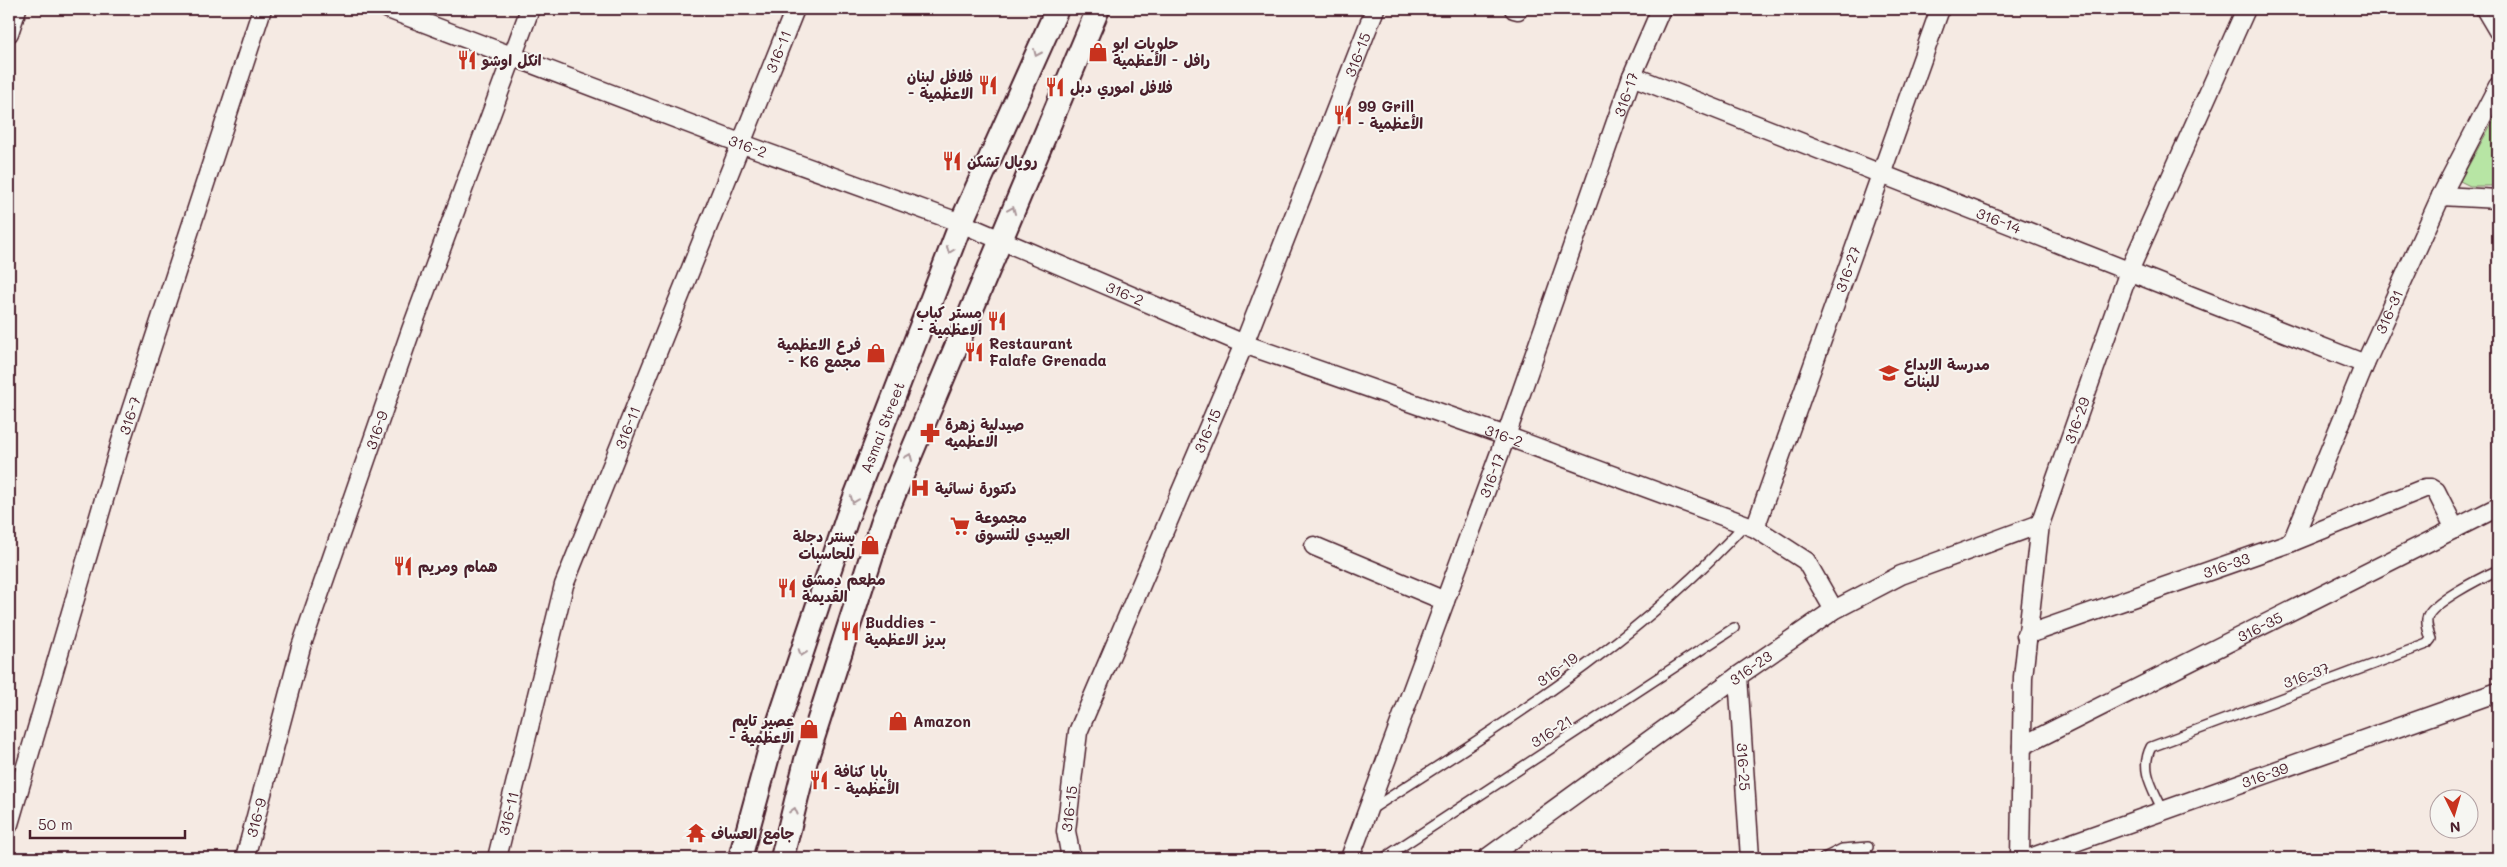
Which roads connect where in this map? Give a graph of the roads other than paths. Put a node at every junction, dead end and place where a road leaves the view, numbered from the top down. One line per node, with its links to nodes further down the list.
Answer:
1 (17, 9): 14 (street)
2 (262, 9): 44 (street, 316-7)
3 (388, 9): 15 (street, 316-2)
4 (530, 9): 15 (street, 316-9)
5 (795, 9): 18 (street, 316-11)
6 (1057, 9): 22 (street, Asmai Street, one-way to 22)
7 (1098, 9): 23 (street, one-way to 7)
8 (1375, 9): 25 (street, 316-15)
9 (1661, 9): 16 (street, 316-17)
10 (1939, 9): 19 (street, 316-27)
11 (2246, 9): 24 (street, 316-29)
12 (2485, 9): 13 (street)
13 (2498, 31)
14 (9, 33)
15 (512, 56): 18 (street, 316-2); 46 (street, 316-9)
16 (1632, 76): 19 (street, 316-14); 27 (street, 316-17)
17 (2498, 86): 20 (street, 316-31)
18 (740, 143): 22 (street, 316-2); 47 (street, 316-11)
19 (1881, 173): 24 (street, 316-14); 30 (street, 316-27)
20 (2441, 196): 21 (street); 26 (street, 316-31)
21 (2498, 199)
22 (961, 223): 23 (street, 316-2); 48 (street, Asmai Street, one-way to 48)
23 (1000, 240): 25 (street, 316-2); 49 (street, one-way to 23)
24 (2129, 271): 26 (street, 316-14); 29 (street, 316-29)
25 (1244, 344): 27 (street, 316-2); 50 (street, 316-15)
26 (2365, 364): 32 (street, 316-31)
27 (1506, 436): 30 (street, 316-2); 35 (street, 316-17)
28 (2498, 510): 31 (street, 316-35)
29 (2040, 524): 36 (street, 316-23); 38 (street, 316-29)
30 (1749, 526): 36 (street, 316-2); 43 (lane, 316-19)
31 (2456, 529): 32 (street, 316-33); 41 (street, 316-35)
32 (2292, 542): 38 (street, 316-33)
33 (1314, 546): 35 (street)
34 (2498, 570): 42 (lane, 316-37)
35 (1445, 600): 43 (street, 316-17)
36 (1834, 610): 39 (street, 316-23)
37 (1734, 628): 52 (lane, 316-21)
38 (2026, 635): 41 (street, 316-29)
39 (1738, 676): 53 (street, 316-23); 54 (street, 316-25)
40 (2498, 692): 42 (street, 316-39)
41 (2022, 746): 56 (street, 316-29)
42 (2163, 811): 57 (street, 316-39)
43 (1368, 812): 51 (street, 316-17)
44 (9, 824)
45 (1868, 847): 55 (lane)
46 (245, 858)
47 (497, 858)
48 (740, 858)
49 (782, 858)
50 (1071, 858)
51 (1350, 858)
52 (1384, 858)
53 (1487, 858)
54 (1750, 858)
55 (1824, 858)
56 (2020, 858)
57 (2030, 858)

